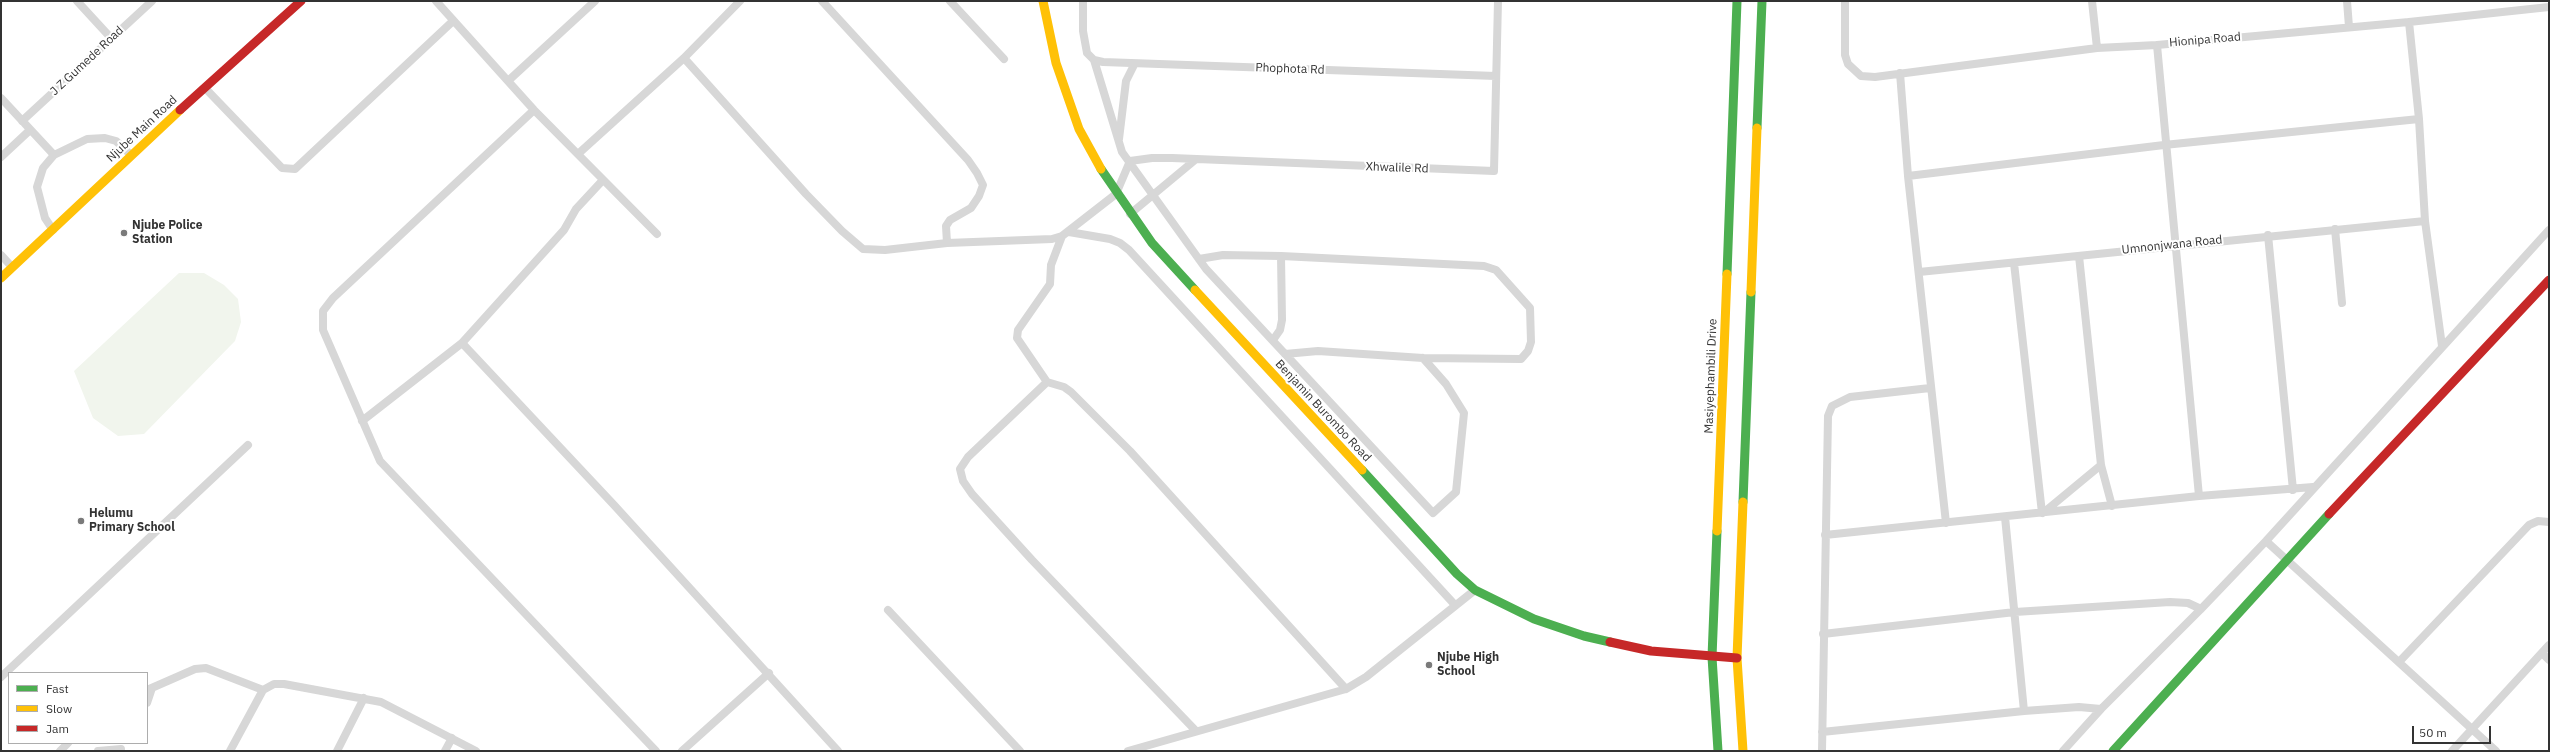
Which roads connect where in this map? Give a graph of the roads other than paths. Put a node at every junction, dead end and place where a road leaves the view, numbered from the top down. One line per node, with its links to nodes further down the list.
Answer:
1 (77, 1): 21 (street)
2 (152, 1): 21 (street, J Z Gumede Road)
3 (301, 1): 31 (street, Njube Main Road)
4 (596, 1): 30 (street)
5 (822, 1): 57 (street)
6 (950, 1): 25 (street)
7 (1043, 1): 47 (street, Benjamin Burombo Road)
8 (1083, 1): 26 (street)
9 (1498, 1): 29 (street, Xhwalile Rd)
10 (1737, 1): 98 (street, Masiyephambili Drive)
11 (1762, 1): 99 (street)
12 (1845, 1): 28 (street, Hionipa Road)
13 (2092, 1): 23 (street)
14 (2347, 1): 20 (street)
15 (440, 2): 18 (street)
16 (737, 2): 24 (street)
17 (2549, 7): 19 (street, Hionipa Road)
18 (453, 21): 30 (street); 31 (street)
19 (2409, 22): 20 (street, Hionipa Road); 34 (street)
20 (2349, 27): 22 (street, Hionipa Road)
21 (111, 38): 35 (street, J Z Gumede Road)
22 (2157, 45): 23 (street, Hionipa Road); 38 (street)
23 (2097, 48): 28 (street, Hionipa Road)
24 (684, 58): 39 (street); 57 (street)
25 (1004, 59)
26 (1094, 60): 27 (street, Phophota Rd); 37 (street)
27 (1134, 65): 29 (street, Phophota Rd); 37 (street)
28 (1900, 74): 45 (street)
29 (1496, 76): 43 (street, Xhwalile Rd)
30 (508, 81): 33 (street)
31 (205, 88): 41 (street, Njube Main Road)
32 (1, 98): 35 (street)
33 (534, 110): 39 (street); 76 (street)
34 (2419, 119): 38 (street); 50 (street)
35 (22, 121): 36 (street)
36 (30, 130): 40 (street); 42 (street)
37 (1119, 144): 44 (street)
38 (2164, 145): 45 (street); 58 (street)
39 (578, 154): 46 (street)
40 (54, 155): 41 (street); 52 (street)
41 (131, 155): 52 (street, Njube Main Road)
42 (1, 157)
43 (1195, 160): 44 (street, Xhwalile Rd); 48 (street)
44 (1130, 161): 47 (street); 48 (street)
45 (1908, 176): 65 (street)
46 (602, 181): 54 (street); 70 (street)
47 (1116, 194): 49 (street, Benjamin Burombo Road); 55 (street)
48 (1153, 196): 49 (street); 62 (street)
49 (1130, 214): 90 (street, Benjamin Burombo Road)
50 (2426, 221): 51 (street, Umnonjwana Road); 71 (street)
51 (2335, 229): 56 (street, Umnonjwana Road); 68 (street)
52 (53, 230): 64 (street, Njube Main Road)
53 (2549, 230): 71 (street)
54 (657, 234)
55 (1066, 234): 57 (street); 74 (street); 91 (street)
56 (2268, 235): 58 (street, Umnonjwana Road); 80 (street)
57 (947, 242)
58 (2174, 244): 61 (street, Umnonjwana Road); 81 (street)
59 (1, 255): 64 (street)
60 (1281, 256): 62 (street); 69 (street); 73 (street)
61 (2079, 256): 63 (street, Umnonjwana Road); 78 (street)
62 (1199, 259): 69 (street)
63 (2014, 262): 65 (street, Umnonjwana Road); 83 (street)
64 (12, 268): 66 (street, Njube Main Road)
65 (1919, 272): 75 (street)
66 (1, 278)
67 (2549, 280): 89 (street)
68 (2342, 303)
69 (1272, 340): 72 (street)
70 (462, 343): 76 (street); 102 (street)
71 (2442, 346): 79 (street)
72 (1285, 354): 73 (street); 73 (street)
73 (1423, 358)
74 (1048, 382): 105 (street); 111 (street)
75 (1930, 388): 86 (street); 87 (street)
76 (362, 421): 120 (street)
77 (248, 445): 103 (street)
78 (2101, 465): 82 (street); 83 (street)
79 (2313, 487): 80 (street); 88 (street)
80 (2293, 490): 81 (street)
81 (2199, 496): 82 (street)
82 (2112, 506): 83 (street)
83 (2042, 513): 84 (street)
84 (2005, 517): 86 (street); 94 (street)
85 (2549, 522): 101 (street)
86 (1946, 523): 87 (street)
87 (1825, 535): 95 (street)
88 (2266, 541): 89 (street); 92 (street)
89 (2287, 558): 101 (street); 129 (street)
90 (1475, 590): 91 (street); 98 (street, Benjamin Burombo Road)
91 (1455, 605): 105 (street)
92 (2201, 609): 94 (street); 108 (street)
93 (888, 610): 123 (street)
94 (2015, 612): 95 (street); 109 (street)
95 (1823, 634): 112 (street)
96 (2549, 645): 97 (street)
97 (2542, 653): 100 (street); 110 (street)
98 (1712, 657): 99 (street, Benjamin Burombo Road); 125 (street, Masiyephambili Drive)
99 (1737, 658): 126 (street)
100 (2549, 660)
101 (2399, 662): 110 (street)
102 (769, 673): 121 (street); 122 (street)
103 (1, 677)
104 (150, 689): 106 (street)
105 (1346, 689): 111 (street)
106 (263, 690): 107 (street); 116 (street)
107 (364, 698): 113 (street); 117 (street)
108 (2101, 709): 109 (street); 128 (street)
109 (2024, 711): 112 (street)
110 (2472, 729): 130 (street); 131 (street)
111 (1196, 731): 124 (street)
112 (1822, 732): 127 (street)
113 (452, 738): 118 (street); 119 (street)
114 (122, 748): 115 (street)
115 (98, 751)
116 (230, 751)
117 (337, 751)
118 (445, 751)
119 (476, 751)
120 (656, 751)
121 (682, 751)
122 (838, 751)
123 (1020, 751)
124 (1128, 751)
125 (1718, 751)
126 (1743, 751)
127 (1822, 751)
128 (2063, 751)
129 (2112, 751)
130 (2452, 751)
131 (2496, 751)

